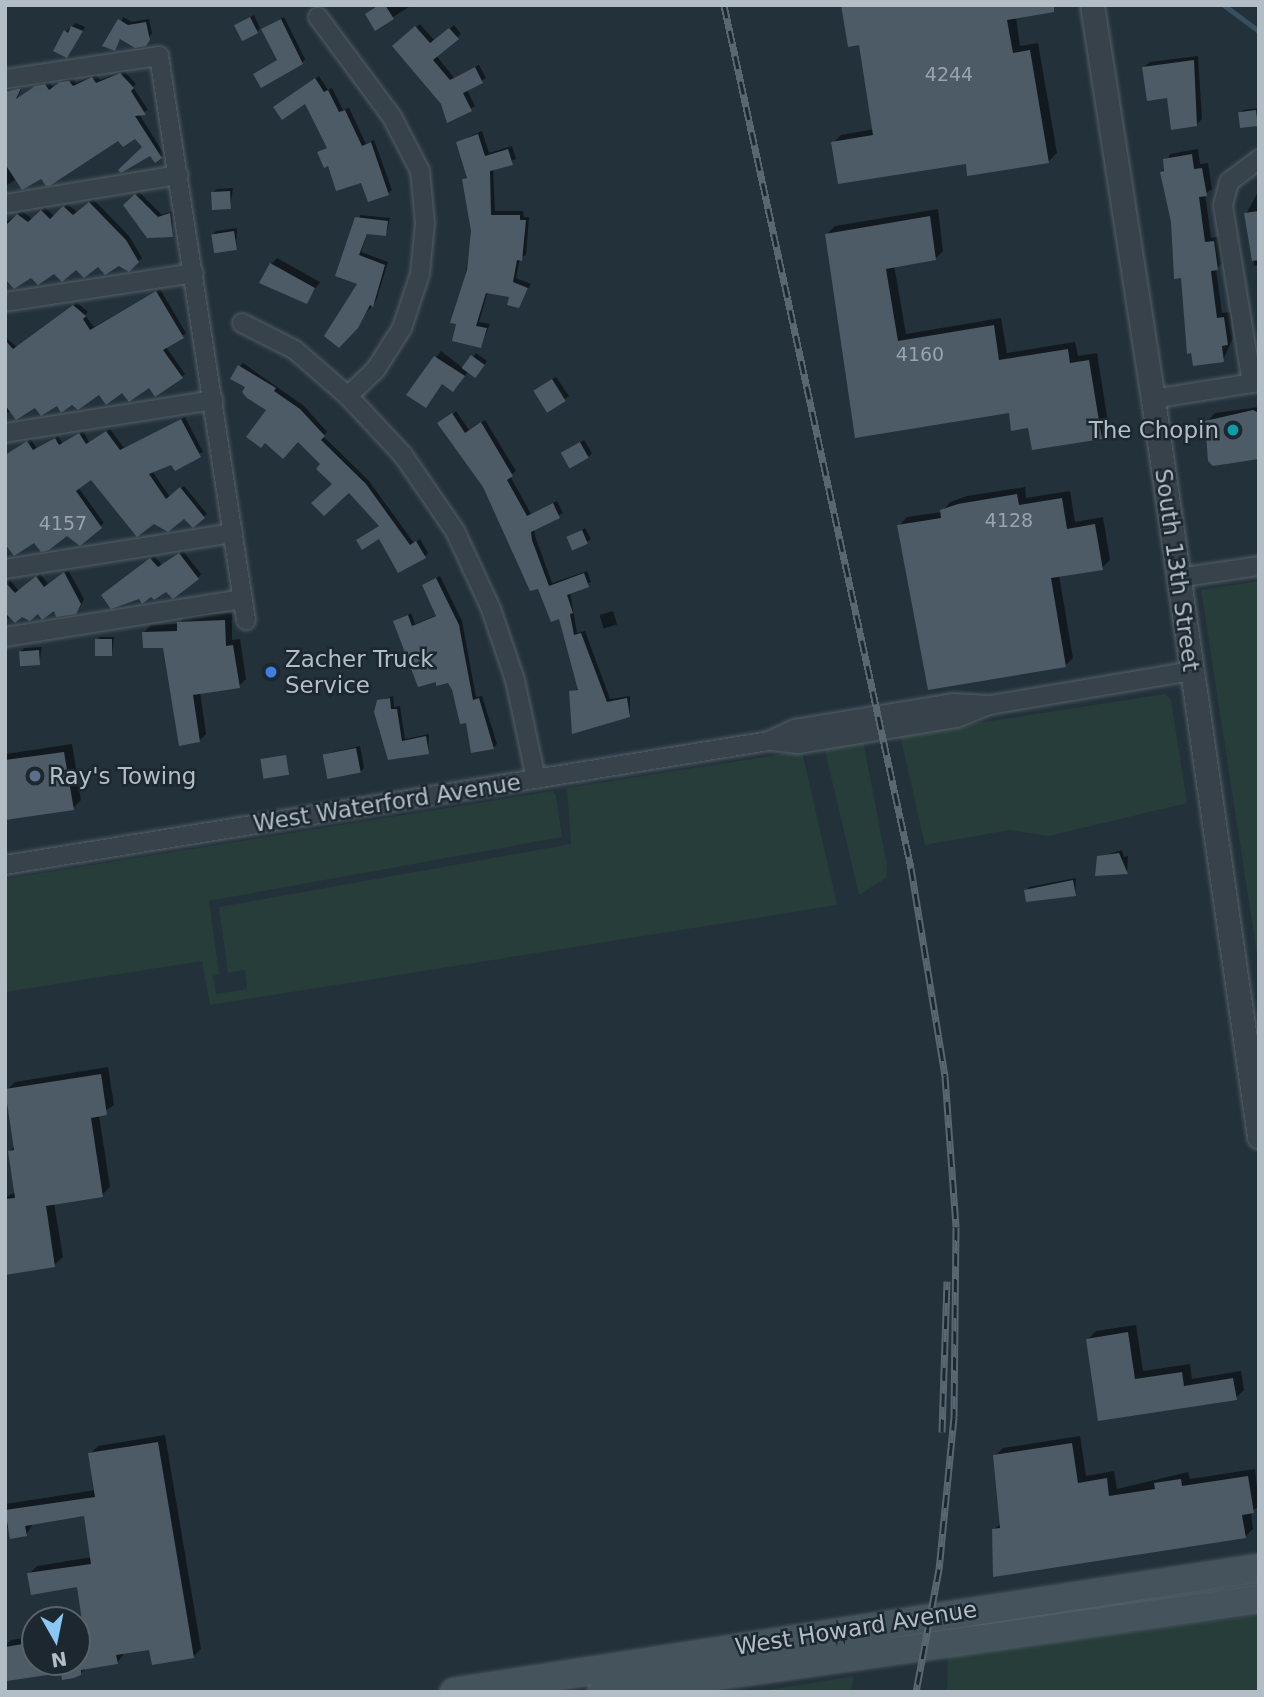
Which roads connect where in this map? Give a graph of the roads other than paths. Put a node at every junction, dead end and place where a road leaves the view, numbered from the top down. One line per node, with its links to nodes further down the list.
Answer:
1 (1092, 5): 12 (street, South 13th Street)
2 (318, 17): 11 (street)
3 (5, 79): 5 (street)
4 (1259, 159): 10 (street)
5 (179, 176): 6 (street); 7 (street)
6 (5, 204)
7 (194, 273): 8 (street); 13 (street)
8 (5, 302)
9 (242, 323): 11 (street)
10 (1255, 383): 12 (street)
11 (348, 396): 23 (street)
12 (1153, 399): 18 (street, South 13th Street)
13 (213, 400): 14 (street); 15 (street)
14 (5, 433)
15 (233, 533): 17 (street); 19 (street)
16 (1259, 566): 18 (street)
17 (5, 569)
18 (1177, 578): 22 (street, South 13th Street)
19 (243, 599): 20 (street); 21 (street)
20 (246, 620)
21 (5, 637)
22 (1192, 671): 23 (street, West Waterford Avenue); 25 (street, South 13th Street)
23 (536, 779): 24 (street, West Waterford Avenue)
24 (5, 864)
25 (1259, 1136)
26 (1259, 1568): 28 (main road, West Howard Avenue)
27 (1259, 1599): 29 (main road, West Howard Avenue)
28 (454, 1692)
29 (602, 1692)

